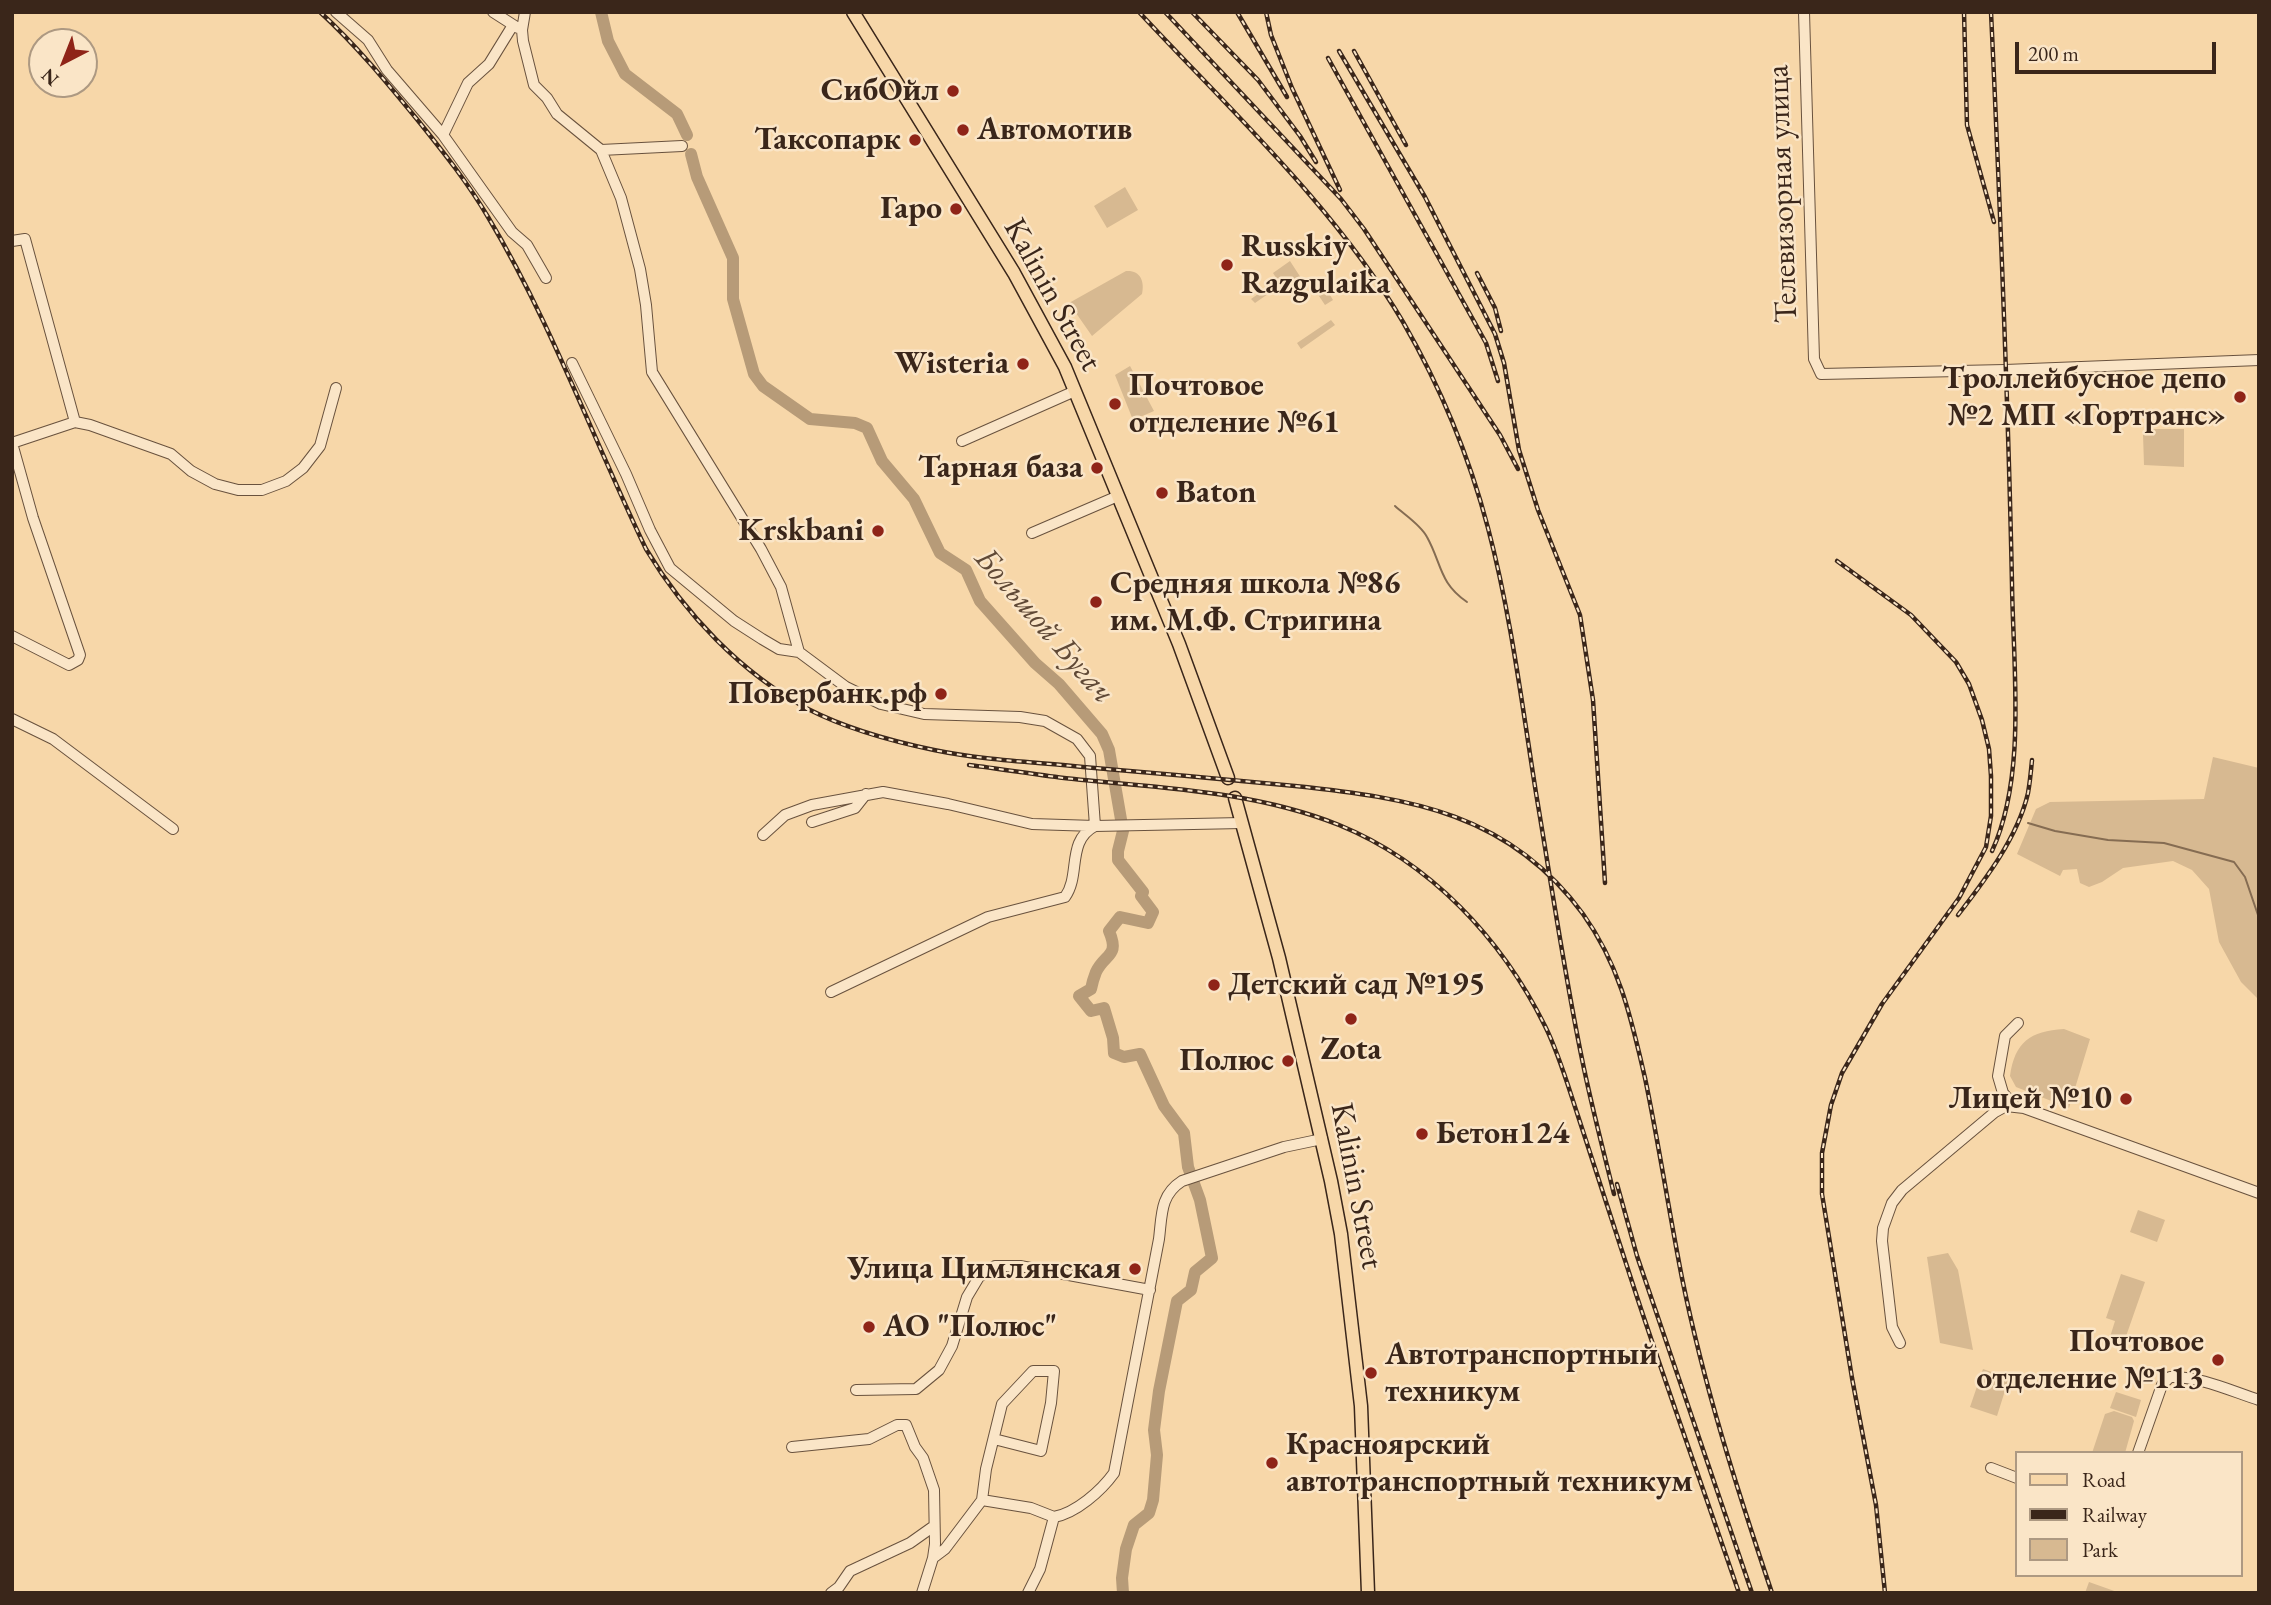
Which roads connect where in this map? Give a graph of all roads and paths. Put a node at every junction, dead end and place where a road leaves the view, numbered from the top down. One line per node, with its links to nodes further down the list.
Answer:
1 (336, 12): 7 (street)
2 (493, 12): 6 (street)
3 (525, 12): 6 (street)
4 (853, 12): 15 (main road, Kalinin Street)
5 (1804, 12): 12 (street, Телевизорная улица)
6 (517, 28): 7 (street); 9 (street)
7 (443, 135): 11 (street)
8 (682, 146): 9 (street)
9 (601, 150): 22 (street)
10 (12, 241): 16 (street)
11 (546, 278)
12 (2259, 360)
13 (572, 363): 22 (street)
14 (336, 388): 16 (street)
15 (1075, 391): 17 (street); 19 (main road, Kalinin Street)
16 (75, 422): 18 (street)
17 (962, 441)
18 (12, 443): 21 (street)
19 (1118, 496): 20 (street); 26 (main road, Kalinin Street)
20 (1032, 533)
21 (12, 636)
22 (799, 652): 27 (street)
23 (12, 719): 28 (street)
24 (866, 794): 25 (street); 27 (street); 29 (street)
25 (812, 822)
26 (1242, 823): 27 (street); 33 (main road, Kalinin Street)
27 (1095, 826): 30 (street)
28 (173, 829)
29 (763, 835)
30 (831, 992)
31 (2018, 1023): 32 (street)
32 (2015, 1107): 34 (street); 36 (street)
33 (1322, 1139): 35 (street); 51 (main road, Kalinin Street)
34 (2259, 1193)
35 (1150, 1290): 37 (street); 45 (street)
36 (1900, 1343)
37 (856, 1390)
38 (2259, 1401): 41 (street)
39 (994, 1439): 39 (street); 44 (street)
40 (792, 1447): 46 (street)
41 (2139, 1451)
42 (1991, 1468): 43 (street)
43 (2016, 1478)
44 (982, 1500): 45 (street); 47 (street)
45 (1054, 1517): 50 (street)
46 (934, 1526): 47 (street); 48 (street)
47 (933, 1558): 49 (street)
48 (831, 1593)
49 (922, 1593)
50 (1028, 1593)
51 (1368, 1593)

